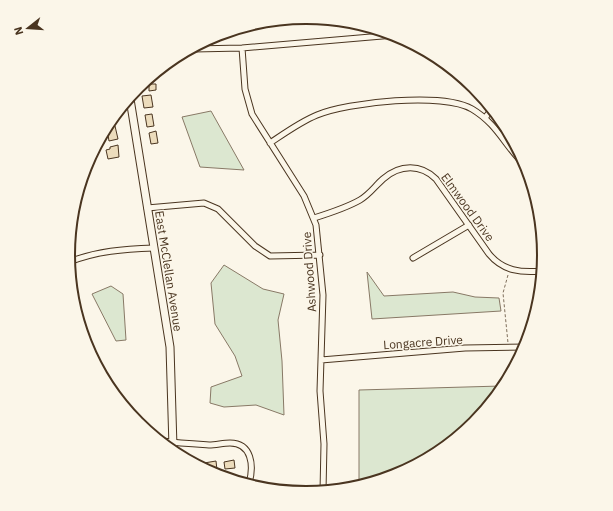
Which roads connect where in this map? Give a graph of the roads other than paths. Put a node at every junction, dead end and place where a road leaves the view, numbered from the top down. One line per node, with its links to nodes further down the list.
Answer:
1 (379, 35): 2 (street)
2 (242, 48): 3 (street); 7 (street, Ashwood Drive)
3 (202, 49)
4 (131, 105): 9 (street, East McClellan Avenue)
5 (488, 113): 6 (street)
6 (484, 118): 7 (street); 8 (street)
7 (270, 143): 10 (street, Ashwood Drive)
8 (515, 154)
9 (147, 208): 12 (street, East McClellan Avenue); 13 (street)
10 (314, 218): 11 (street, Elmwood Drive); 13 (street, Ashwood Drive)
11 (469, 225): 14 (street); 16 (street, Elmwood Drive)
12 (154, 248): 15 (street); 19 (street, East McClellan Avenue)
13 (320, 255): 18 (street, Ashwood Drive)
14 (413, 258)
15 (75, 260)
16 (538, 271)
17 (519, 347): 18 (street, Longacre Drive)
18 (321, 360): 22 (street, Ashwood Drive)
19 (173, 445)
20 (174, 445): 21 (street)
21 (249, 480)
22 (323, 487)

